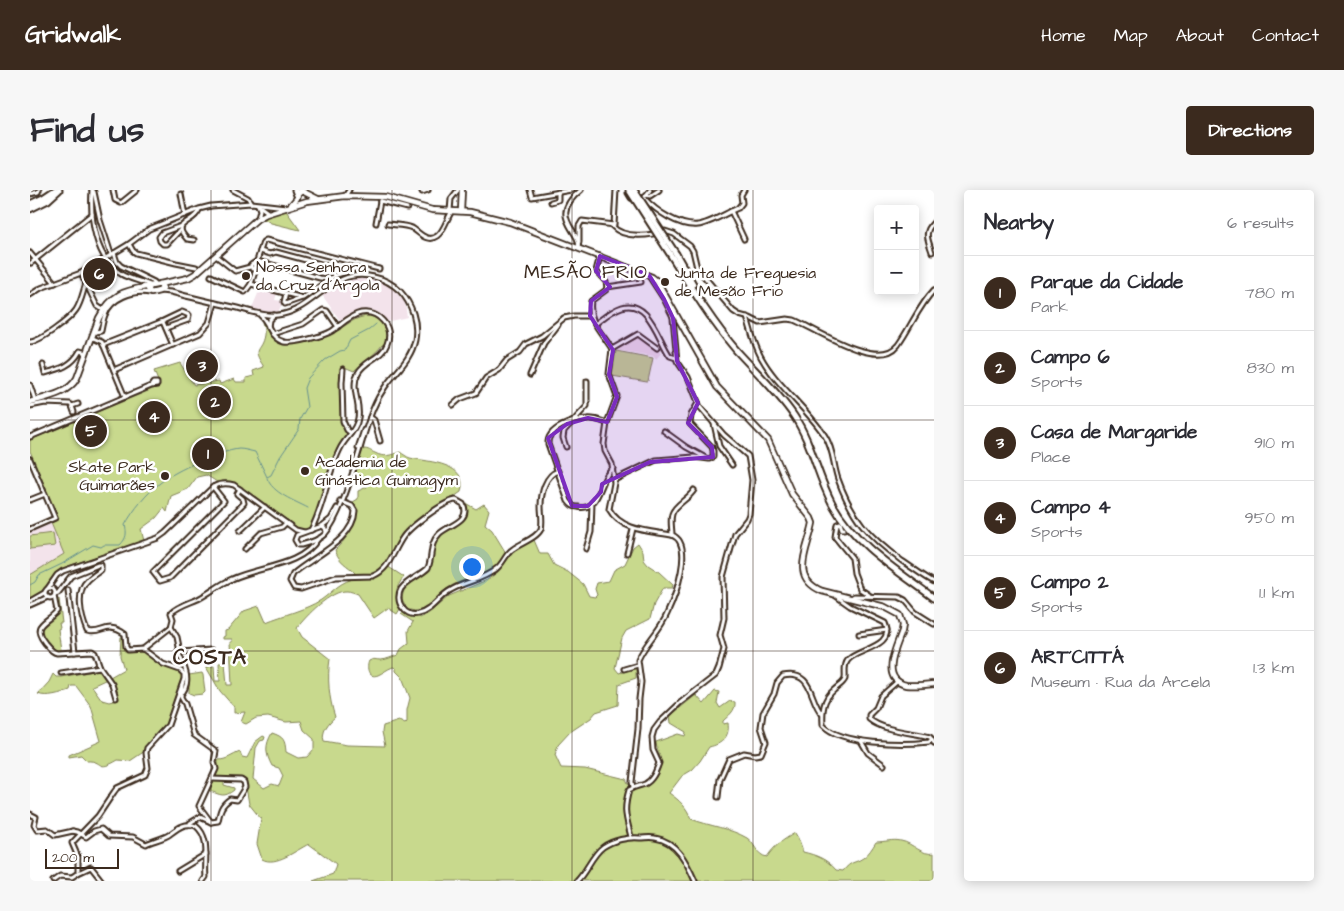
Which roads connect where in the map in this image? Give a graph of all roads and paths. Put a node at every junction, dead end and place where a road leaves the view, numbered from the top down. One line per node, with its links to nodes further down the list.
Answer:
1 (39, 190): 23 (street)
2 (57, 190): 39 (highway)
3 (92, 190): 46 (street); 62 (street)
4 (113, 190): 5 (street)
5 (137, 190)
6 (234, 190): 33 (street)
7 (350, 190): 26 (street)
8 (428, 190): 20 (street)
9 (458, 190): 42 (street)
10 (462, 190): 43 (main road)
11 (530, 190): 21 (street)
12 (571, 190): 21 (street); 27 (street)
13 (581, 190): 27 (street)
14 (616, 190): 52 (street)
15 (629, 190): 28 (street); 65 (highway, bridge)
16 (634, 190): 65 (highway, bridge)
17 (650, 190): 28 (street)
18 (659, 190): 28 (street)
19 (744, 190): 44 (street)
20 (422, 192)
21 (558, 192): 32 (street)
22 (298, 193): 25 (main road); 34 (main road); 38 (main road)
23 (30, 194)
24 (180, 194): 47 (street)
25 (308, 194): 30 (main road); 31 (main road)
26 (345, 196): 29 (main road); 30 (main road)
27 (573, 196): 56 (street)
28 (645, 196): 44 (street)
29 (380, 198): 37 (main road); 50 (street)
30 (319, 200): 31 (main road)
31 (307, 201): 34 (main road)
32 (551, 202)
33 (251, 203): 35 (street); 41 (street)
34 (302, 203): 38 (main road)
35 (258, 204): 36 (street); 45 (street); 48 (street)
36 (266, 204): 38 (street); 45 (street)
37 (403, 204): 40 (street); 42 (main road)
38 (289, 206): 45 (main road)
39 (30, 207)
40 (407, 208)
41 (199, 209): 47 (street); 53 (street)
42 (449, 211): 43 (main road); 51 (street)
43 (461, 211): 58 (main road)
44 (732, 211): 54 (street)
45 (269, 213): 48 (main road)
46 (92, 214): 66 (street); 67 (street)
47 (185, 215): 57 (street)
48 (257, 219): 63 (main road)
49 (934, 222): 60 (street)
50 (376, 223)
51 (388, 224)
52 (612, 226): 56 (street); 96 (street)
53 (181, 228): 53 (street); 55 (street)
54 (744, 239)
55 (194, 240)
56 (579, 242): 58 (street)
57 (129, 244): 62 (street); 71 (street)
58 (578, 248): 64 (main road)
59 (260, 251): 69 (street); 70 (street); 77 (street)
60 (932, 252)
61 (30, 253): 67 (street)
62 (113, 253): 66 (street); 87 (street)
63 (218, 254): 72 (street); 87 (main road)
64 (600, 256): 75 (main road); 86 (street)
65 (674, 256): 181 (highway)
66 (105, 258): 74 (street); 80 (street)
67 (35, 260): 68 (street); 82 (street)
68 (31, 263)
69 (256, 263): 72 (street); 78 (street)
70 (365, 266): 73 (street); 77 (street)
71 (196, 267)
72 (252, 268): 84 (street)
73 (379, 269)
74 (81, 273): 82 (street); 83 (street)
75 (649, 275): 99 (street); 99 (main road)
76 (211, 276): 84 (street)
77 (334, 276): 79 (street)
78 (320, 278): 79 (street); 85 (street)
79 (330, 279): 85 (street)
80 (140, 281): 87 (street); 87 (street)
81 (641, 282): 86 (street)
82 (55, 283): 90 (street)
83 (86, 284): 93 (street); 107 (street)
84 (251, 284): 89 (street)
85 (321, 285): 91 (street)
86 (607, 287): 94 (street)
87 (155, 289): 92 (street); 93 (main road); 106 (street)
88 (934, 290): 96 (street)
89 (286, 293): 91 (street); 91 (street)
90 (30, 295)
91 (303, 298)
92 (215, 303): 97 (street); 109 (street)
93 (103, 310): 106 (main road)
94 (590, 316): 98 (street); 101 (street)
95 (271, 317): 97 (street); 104 (street); 129 (street)
96 (746, 317): 172 (street)
97 (264, 318): 104 (street)
98 (564, 318): 117 (street); 125 (street)
99 (676, 321): 113 (street); 178 (main road)
100 (161, 322): 103 (street); 103 (street); 108 (street)
101 (595, 324): 111 (street); 113 (street)
102 (338, 327): 105 (street); 105 (street); 134 (street)
103 (166, 328): 109 (street)
104 (268, 328): 105 (street)
105 (272, 334)
106 (94, 335): 108 (street); 112 (main road)
107 (30, 342)
108 (103, 345): 116 (street)
109 (173, 345): 116 (street)
110 (657, 348): 111 (street)
111 (612, 349): 132 (street)
112 (86, 352): 114 (street); 122 (main road)
113 (676, 358): 123 (street)
114 (43, 365)
115 (343, 369): 134 (street)
116 (114, 370): 121 (street)
117 (530, 375)
118 (587, 381): 130 (street)
119 (30, 385): 122 (street)
120 (151, 386): 121 (street)
121 (125, 397): 135 (street)
122 (32, 401)
123 (698, 403): 131 (street); 138 (street)
124 (78, 404): 127 (street)
125 (453, 405)
126 (30, 406): 127 (street)
127 (72, 406): 128 (street)
128 (74, 412)
129 (370, 417): 136 (street); 150 (street)
130 (572, 422): 132 (street); 137 (street); 143 (street)
131 (714, 423): 140 (street); 206 (street)
132 (607, 424): 142 (street)
133 (664, 431): 138 (street)
134 (351, 432): 153 (street)
135 (30, 437)
136 (380, 441)
137 (566, 447)
138 (709, 459): 144 (street)
139 (30, 460): 141 (street)
140 (732, 465)
141 (32, 468): 148 (street)
142 (613, 468): 144 (street); 151 (street)
143 (558, 471): 150 (street); 151 (street)
144 (614, 480): 156 (street)
145 (212, 488): 146 (street); 146 (street); 171 (street)
146 (240, 489): 152 (street)
147 (694, 490): 164 (street)
148 (45, 494): 149 (street); 157 (street)
149 (30, 500)
150 (341, 502): 155 (street); 162 (street)
151 (592, 503): 167 (street)
152 (264, 507): 154 (street); 160 (street)
153 (316, 520): 155 (street); 161 (street)
154 (286, 523): 159 (street); 168 (street)
155 (322, 526): 161 (street); 162 (street)
156 (633, 528): 164 (street); 170 (street)
157 (30, 529)
158 (844, 529): 180 (street)
159 (296, 530): 161 (street); 163 (street)
160 (240, 531)
161 (309, 531): 163 (street)
162 (326, 532): 165 (street)
163 (297, 535): 166 (street)
164 (672, 535): 192 (street)
165 (320, 537): 166 (street); 169 (street)
166 (306, 543): 169 (street)
167 (586, 549)
168 (245, 550)
169 (310, 550): 185 (street)
170 (627, 553)
171 (53, 581): 173 (street); 174 (street)
172 (934, 582)
173 (48, 588): 174 (street); 177 (street)
174 (53, 589): 175 (street); 179 (street)
175 (60, 589): 179 (street); 189 (street)
176 (68, 590): 190 (street)
177 (44, 593): 179 (street); 183 (street)
178 (833, 594): 182 (main road); 186 (street)
179 (52, 596): 183 (street); 190 (street)
180 (869, 596): 182 (street); 184 (street)
181 (934, 597)
182 (850, 598): 196 (main road)
183 (30, 603)
184 (934, 624)
185 (171, 626): 188 (street); 189 (street)
186 (887, 630): 187 (street); 201 (street)
187 (859, 634)
188 (179, 646): 191 (street); 199 (street)
189 (143, 649): 198 (street)
190 (75, 652): 193 (street)
191 (212, 659)
192 (638, 665): 194 (street); 206 (street)
193 (100, 667): 195 (street); 200 (street)
194 (624, 669)
195 (61, 673)
196 (898, 681): 197 (main road); 203 (street)
197 (934, 684)
198 (182, 686): 199 (street); 211 (street)
199 (182, 693): 205 (street)
200 (116, 698)
201 (822, 714): 202 (street); 207 (street)
202 (860, 740): 203 (street); 204 (street)
203 (933, 741)
204 (884, 766)
205 (212, 779): 209 (street); 209 (street)
206 (634, 787): 212 (street)
207 (718, 798)
208 (30, 814): 211 (street)
209 (211, 822): 210 (street)
210 (188, 824): 211 (street); 213 (street)
211 (82, 832): 215 (street)
212 (631, 837): 219 (street); 220 (street)
213 (206, 854): 214 (street); 218 (street)
214 (178, 871)
215 (78, 873): 216 (street); 217 (street)
216 (53, 881)
217 (102, 881)
218 (203, 881)
219 (578, 881)
220 (695, 881)

